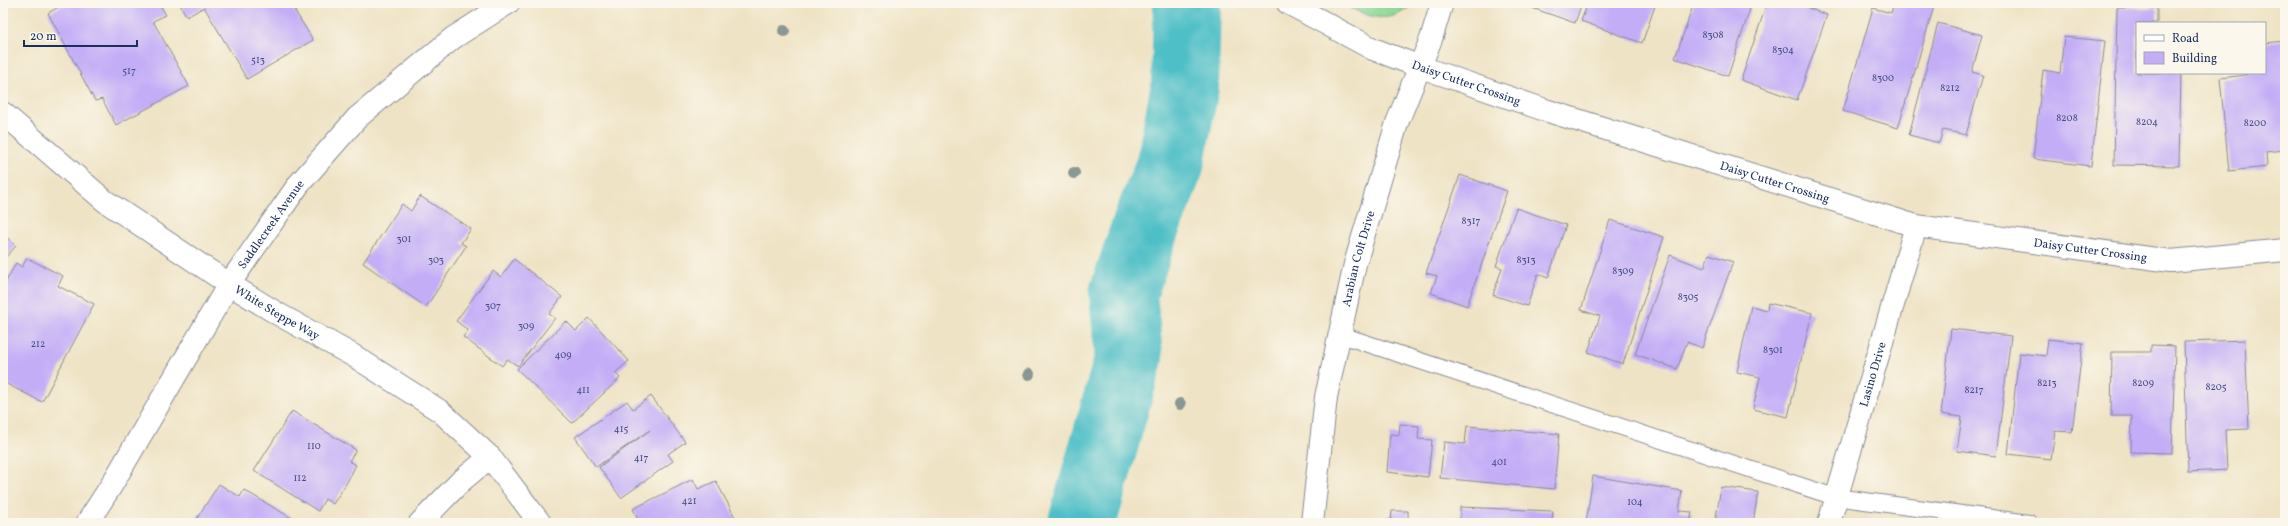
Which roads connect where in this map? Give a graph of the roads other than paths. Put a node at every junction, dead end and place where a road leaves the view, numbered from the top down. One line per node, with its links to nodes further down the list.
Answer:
1 (508, 3): 8 (street, Saddlecreek Avenue)
2 (1288, 3): 4 (street, Daisy Cutter Crossing)
3 (1442, 3): 4 (street, Arabian Colt Drive)
4 (1418, 66): 6 (street, Daisy Cutter Crossing); 9 (street, Arabian Colt Drive)
5 (3, 113): 8 (street, White Steppe Way)
6 (1916, 226): 7 (street, Daisy Cutter Crossing); 11 (street, Lasino Drive)
7 (2285, 250)
8 (228, 284): 10 (street, White Steppe Way); 12 (street, Saddlecreek Avenue)
9 (1338, 334): 11 (lane); 15 (street, Arabian Colt Drive)
10 (490, 457): 13 (street); 14 (street, White Steppe Way)
11 (1835, 497): 16 (street, Lasino Drive); 17 (lane)
12 (87, 523)
13 (420, 523)
14 (540, 523)
15 (1312, 523)
16 (1829, 523)
17 (2029, 523)

